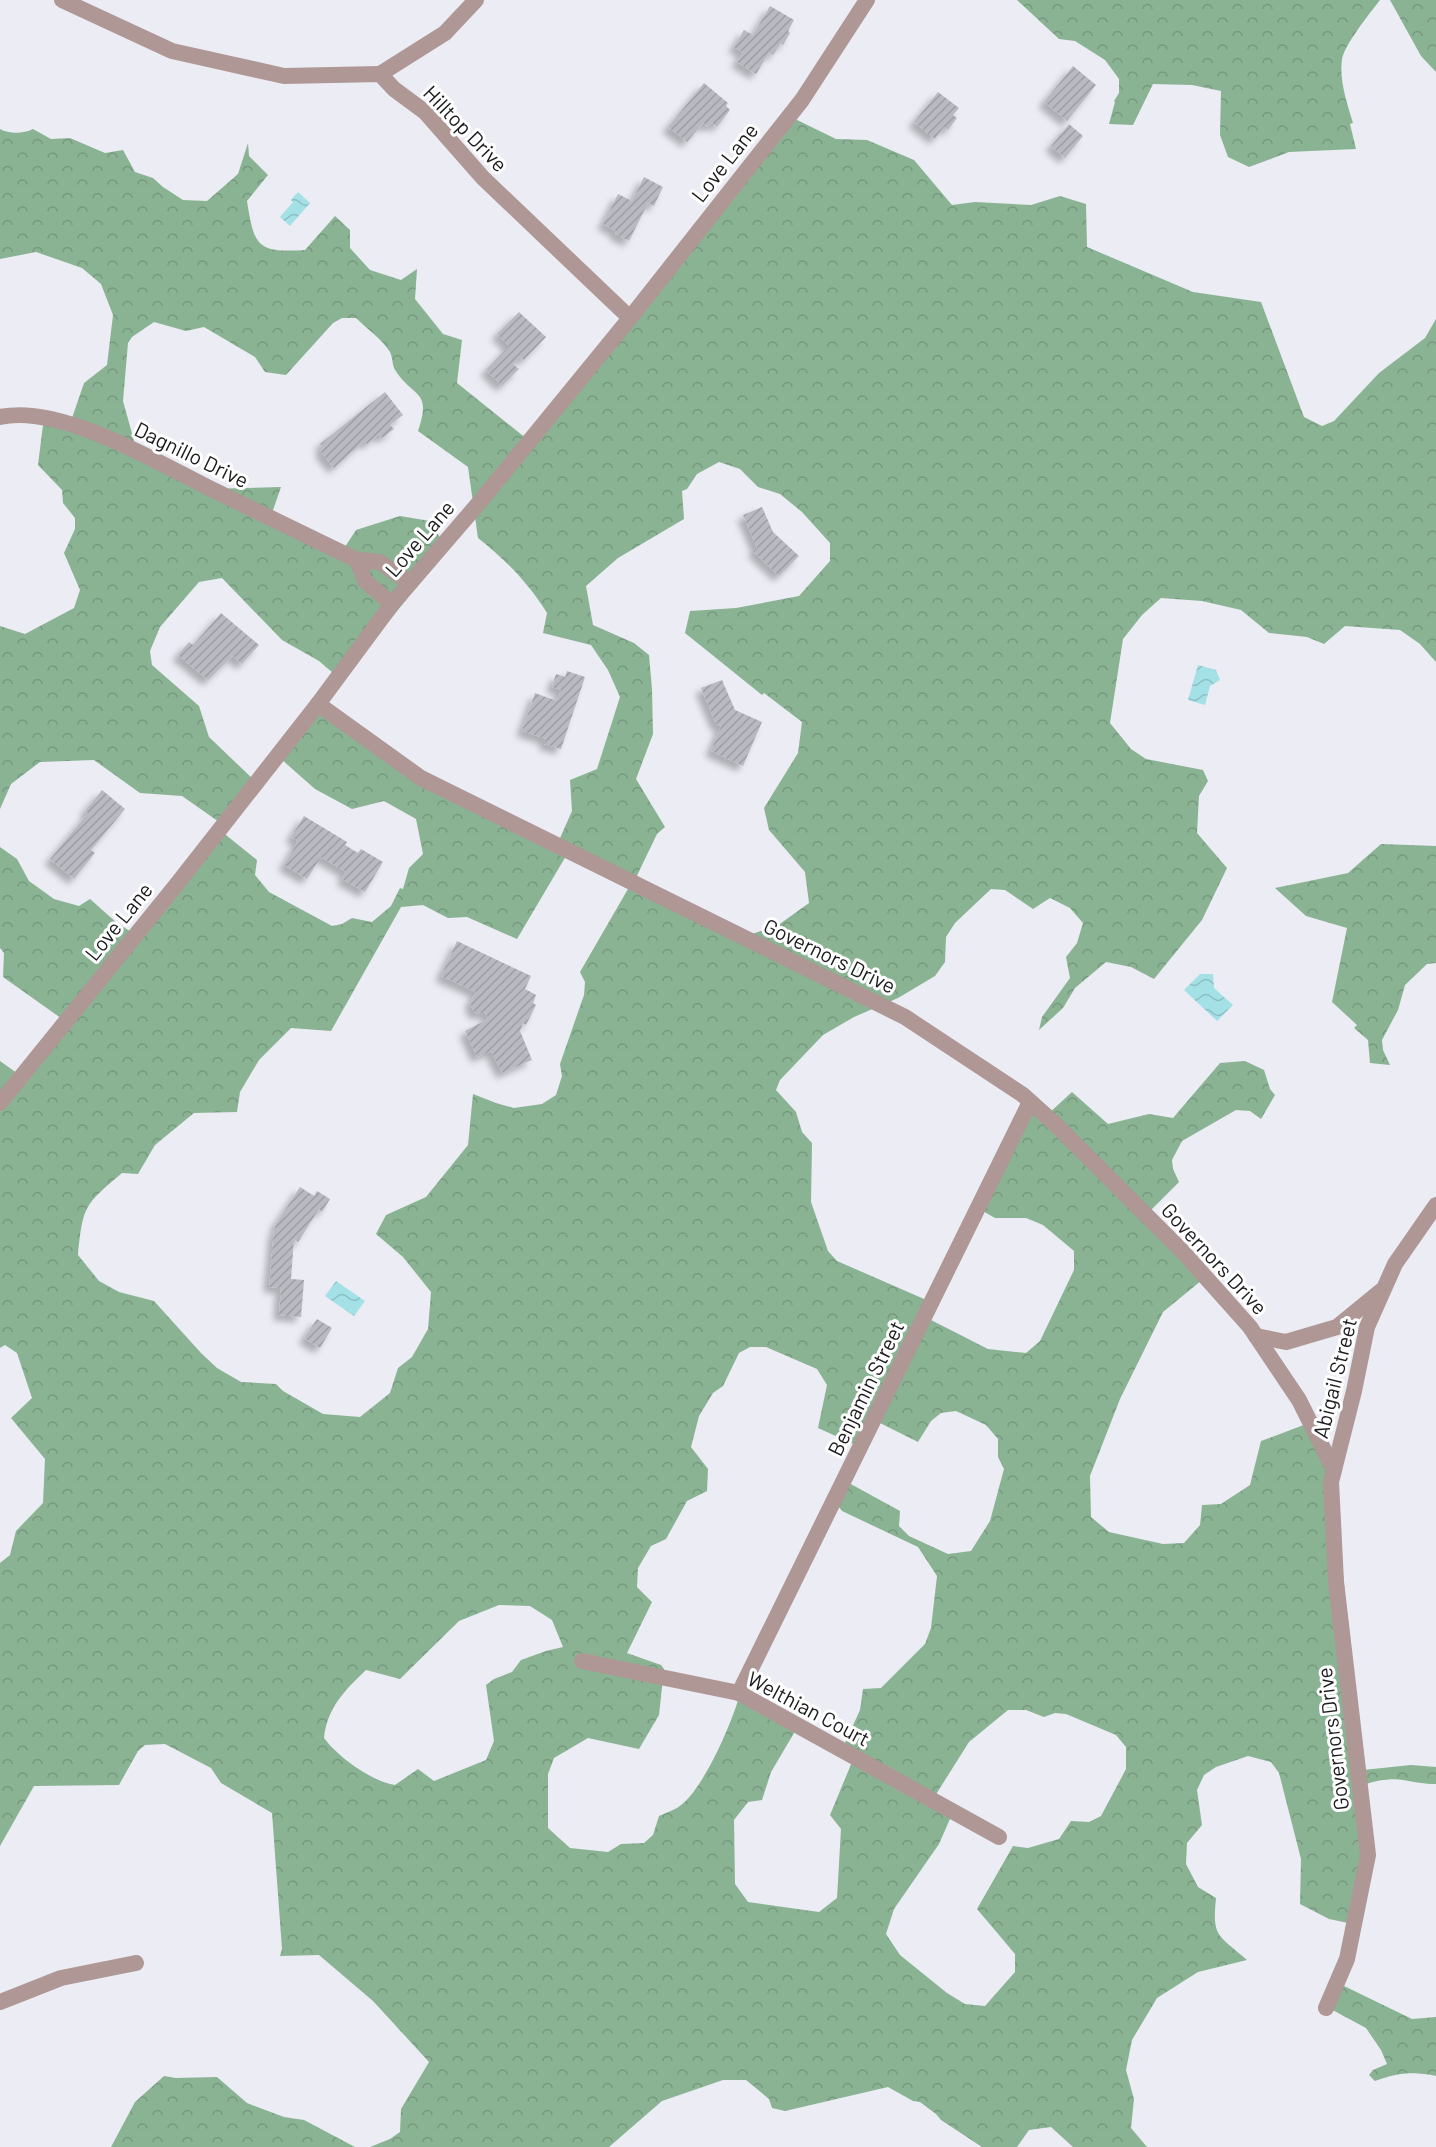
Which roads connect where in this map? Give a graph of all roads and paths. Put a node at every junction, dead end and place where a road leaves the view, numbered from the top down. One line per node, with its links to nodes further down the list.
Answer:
1 (62, 0): 4 (street)
2 (476, 0): 4 (street)
3 (867, 0): 5 (street, Love Lane)
4 (380, 74): 5 (street, Hilltop Drive)
5 (630, 318): 8 (street, Love Lane)
6 (0, 417): 7 (street, Dagnillo Drive)
7 (357, 560): 8 (street, Dagnillo Drive); 9 (street)
8 (410, 583): 9 (street, Love Lane)
9 (392, 604): 10 (street, Love Lane)
10 (318, 704): 11 (street, Governors Drive); 12 (street, Love Lane)
11 (1030, 1101): 15 (street, Governors Drive); 18 (street, Benjamin Street)
12 (0, 1103)
13 (1436, 1205): 14 (street, Abigail Street)
14 (1384, 1289): 15 (street, Governors Drive); 16 (street, Abigail Street)
15 (1256, 1336): 16 (street, Governors Drive)
16 (1334, 1470): 22 (street, Governors Drive)
17 (582, 1661): 18 (street, Welthian Court)
18 (739, 1693): 19 (street, Welthian Court)
19 (999, 1837)
20 (136, 1963): 21 (street)
21 (0, 2002)
22 (1326, 2008)

